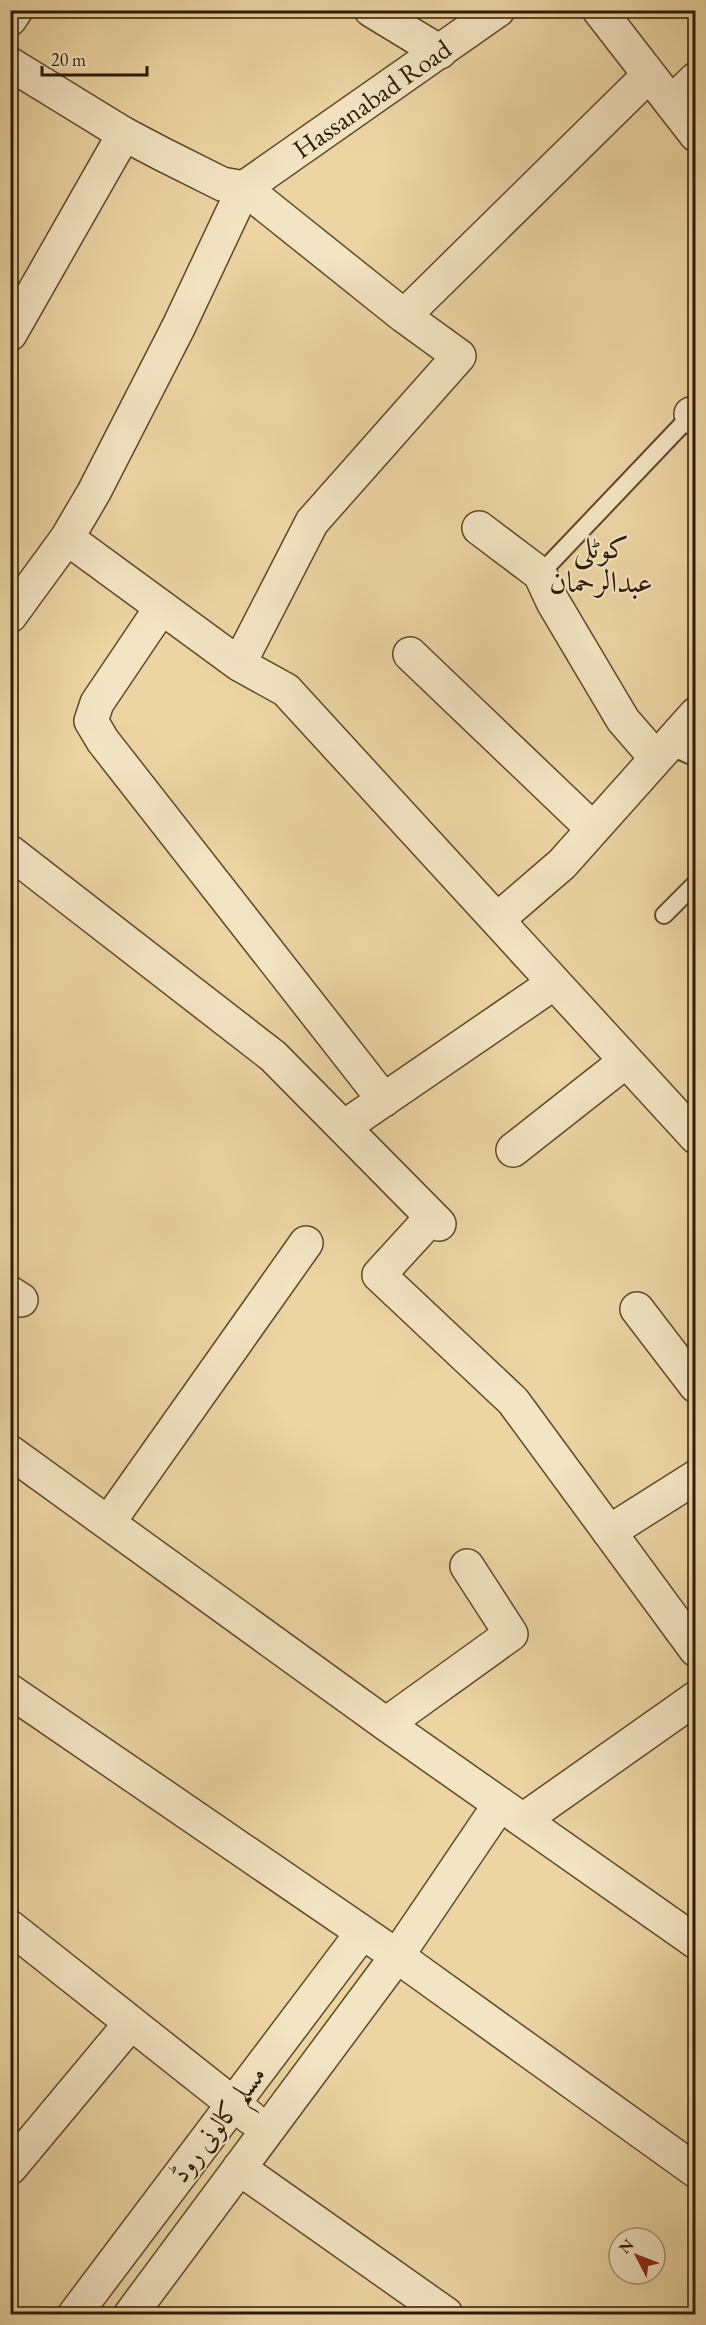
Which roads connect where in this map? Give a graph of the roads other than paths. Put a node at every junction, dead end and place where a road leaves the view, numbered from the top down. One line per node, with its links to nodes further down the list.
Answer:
1 (16, 10): 5 (street)
2 (371, 10): 6 (street)
3 (498, 10): 6 (street, Hassanabad Road)
4 (599, 10): 8 (street)
5 (10, 19)
6 (440, 52): 13 (street, Hassanabad Road)
7 (10, 64): 11 (street)
8 (649, 75): 10 (street); 14 (street)
9 (696, 79): 10 (street)
10 (671, 103): 12 (street)
11 (124, 134): 13 (street); 15 (street)
12 (696, 135)
13 (244, 188): 14 (street); 18 (street)
14 (404, 316): 23 (street)
15 (10, 334)
16 (694, 415): 19 (lane)
17 (479, 528): 19 (street)
18 (67, 538): 20 (street); 21 (street)
19 (540, 574): 25 (street)
20 (161, 608): 23 (street); 33 (street)
21 (10, 616)
22 (410, 654): 26 (street)
23 (240, 664): 30 (street)
24 (696, 714): 25 (street)
25 (673, 754): 26 (street)
26 (593, 829): 30 (street)
27 (10, 852): 34 (street)
28 (696, 884): 29 (lane)
29 (664, 915)
30 (497, 920): 31 (street)
31 (554, 983): 32 (street); 33 (street)
32 (626, 1061): 35 (street); 36 (street)
33 (384, 1100): 34 (street)
34 (344, 1127): 43 (street)
35 (696, 1137)
36 (513, 1150)
37 (306, 1243): 42 (street)
38 (637, 1309): 39 (street)
39 (696, 1386)
40 (10, 1452): 42 (street)
41 (696, 1477): 43 (street)
42 (108, 1522): 48 (street)
43 (609, 1532): 45 (street)
44 (467, 1566): 48 (street)
45 (696, 1650)
46 (10, 1691): 51 (street)
47 (696, 1698): 49 (street)
48 (386, 1724): 49 (street)
49 (511, 1812): 52 (street); 53 (street, مسلم کالونی روڈ)
50 (10, 1927): 54 (street)
51 (362, 1933): 53 (street); 55 (street, مسلم کالونی روڈ)
52 (696, 1942)
53 (397, 1956): 56 (street, مسلم کالونی روڈ); 59 (street)
54 (131, 2023): 55 (street); 57 (street)
55 (234, 2103): 56 (street); 60 (street, مسلم کالونی روڈ)
56 (268, 2131): 58 (street, مسلم کالونی روڈ)
57 (10, 2168)
58 (239, 2168): 61 (street, مسلم کالونی روڈ); 62 (street)
59 (696, 2171)
60 (75, 2314)
61 (131, 2314)
62 (446, 2314)

